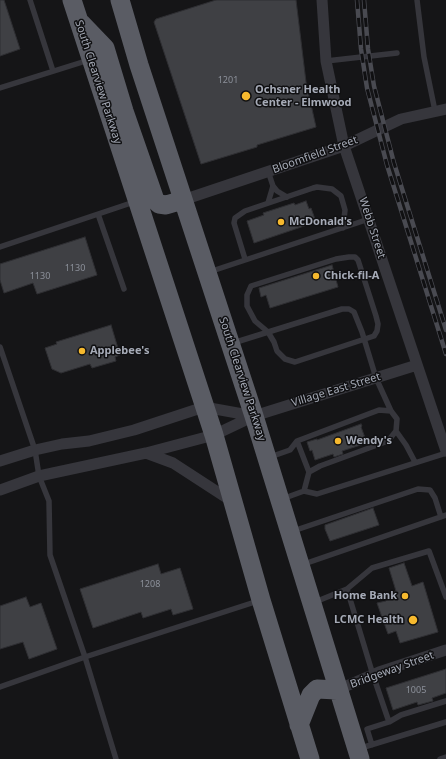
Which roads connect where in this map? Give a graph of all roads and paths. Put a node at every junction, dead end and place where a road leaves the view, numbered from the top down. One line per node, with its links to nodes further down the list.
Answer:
1 (30, 0): 10 (lane)
2 (72, 0): 6 (highway, South Clearview Parkway)
3 (120, 0): 17 (highway, South Clearview Parkway)
4 (322, 0): 9 (street, Webb Street)
5 (417, 0): 12 (lane)
6 (78, 19): 8 (highway, South Clearview Parkway); 17 (highway)
7 (397, 53): 9 (lane)
8 (91, 59): 10 (lane); 18 (highway, South Clearview Parkway)
9 (326, 61): 13 (street, Webb Street)
10 (53, 71): 11 (lane)
11 (0, 88)
12 (440, 110): 13 (street, Bloomfield Street)
13 (344, 146): 14 (street, Bloomfield Street); 21 (street, Webb Street)
14 (268, 171): 15 (lane); 17 (street, Bloomfield Street)
15 (273, 186): 16 (lane); 19 (lane)
16 (287, 197): 19 (lane); 22 (lane)
17 (183, 200): 25 (highway, South Clearview Parkway)
18 (137, 201): 20 (lane); 33 (highway, South Clearview Parkway)
19 (268, 203): 24 (lane)
20 (98, 214): 23 (lane); 26 (lane)
21 (369, 219): 22 (lane); 31 (street, Webb Street)
22 (343, 228): 24 (lane)
23 (0, 247)
24 (245, 259): 25 (lane)
25 (207, 272): 29 (highway, South Clearview Parkway)
26 (124, 289)
27 (268, 332): 28 (lane); 28 (lane); 28 (lane); 29 (lane)
28 (364, 340): 32 (lane)
29 (231, 344): 35 (highway, South Clearview Parkway)
30 (0, 347): 39 (lane)
31 (418, 365): 32 (street, Village East Street); 40 (street, Webb Street)
32 (376, 378): 34 (lane); 35 (street, Village East Street)
33 (204, 407): 35 (street); 37 (highway, South Clearview Parkway); 39 (street)
34 (391, 412): 36 (lane); 38 (lane)
35 (254, 416): 37 (street, Village East Street); 42 (highway, South Clearview Parkway)
36 (396, 431): 44 (lane); 45 (lane)
37 (214, 435): 41 (street, Village East Street); 50 (highway, South Clearview Parkway)
38 (297, 441): 42 (lane); 45 (lane)
39 (35, 450): 43 (street); 46 (lane)
40 (446, 452): 44 (lane)
41 (146, 453): 46 (street, Village East Street); 50 (street)
42 (267, 458): 49 (highway, South Clearview Parkway)
43 (0, 461)
44 (415, 462): 48 (lane)
45 (309, 472): 48 (lane)
46 (39, 476): 47 (street, Village East Street); 59 (lane)
47 (0, 490)
48 (304, 491): 49 (lane)
49 (280, 500): 52 (highway, South Clearview Parkway)
50 (234, 502): 56 (highway, South Clearview Parkway)
51 (443, 516): 52 (lane); 53 (lane)
52 (290, 532): 53 (highway, South Clearview Parkway)
53 (300, 565): 57 (highway, South Clearview Parkway)
54 (346, 588): 55 (lane); 57 (lane); 60 (lane)
55 (446, 597)
56 (261, 600): 59 (lane); 66 (highway, South Clearview Parkway)
57 (311, 603): 62 (highway, South Clearview Parkway)
58 (446, 650): 60 (street, Bridgeway Street)
59 (85, 656): 61 (lane); 69 (lane)
60 (373, 675): 62 (street, Bridgeway Street); 64 (lane)
61 (0, 687)
62 (337, 690): 66 (highway); 67 (highway, South Clearview Parkway)
63 (446, 701): 64 (lane)
64 (389, 722): 67 (lane)
65 (446, 722): 67 (lane)
66 (299, 725): 70 (highway, South Clearview Parkway)
67 (363, 751)
68 (446, 757): 71 (lane)
69 (116, 759)
70 (310, 759)
71 (440, 759)

